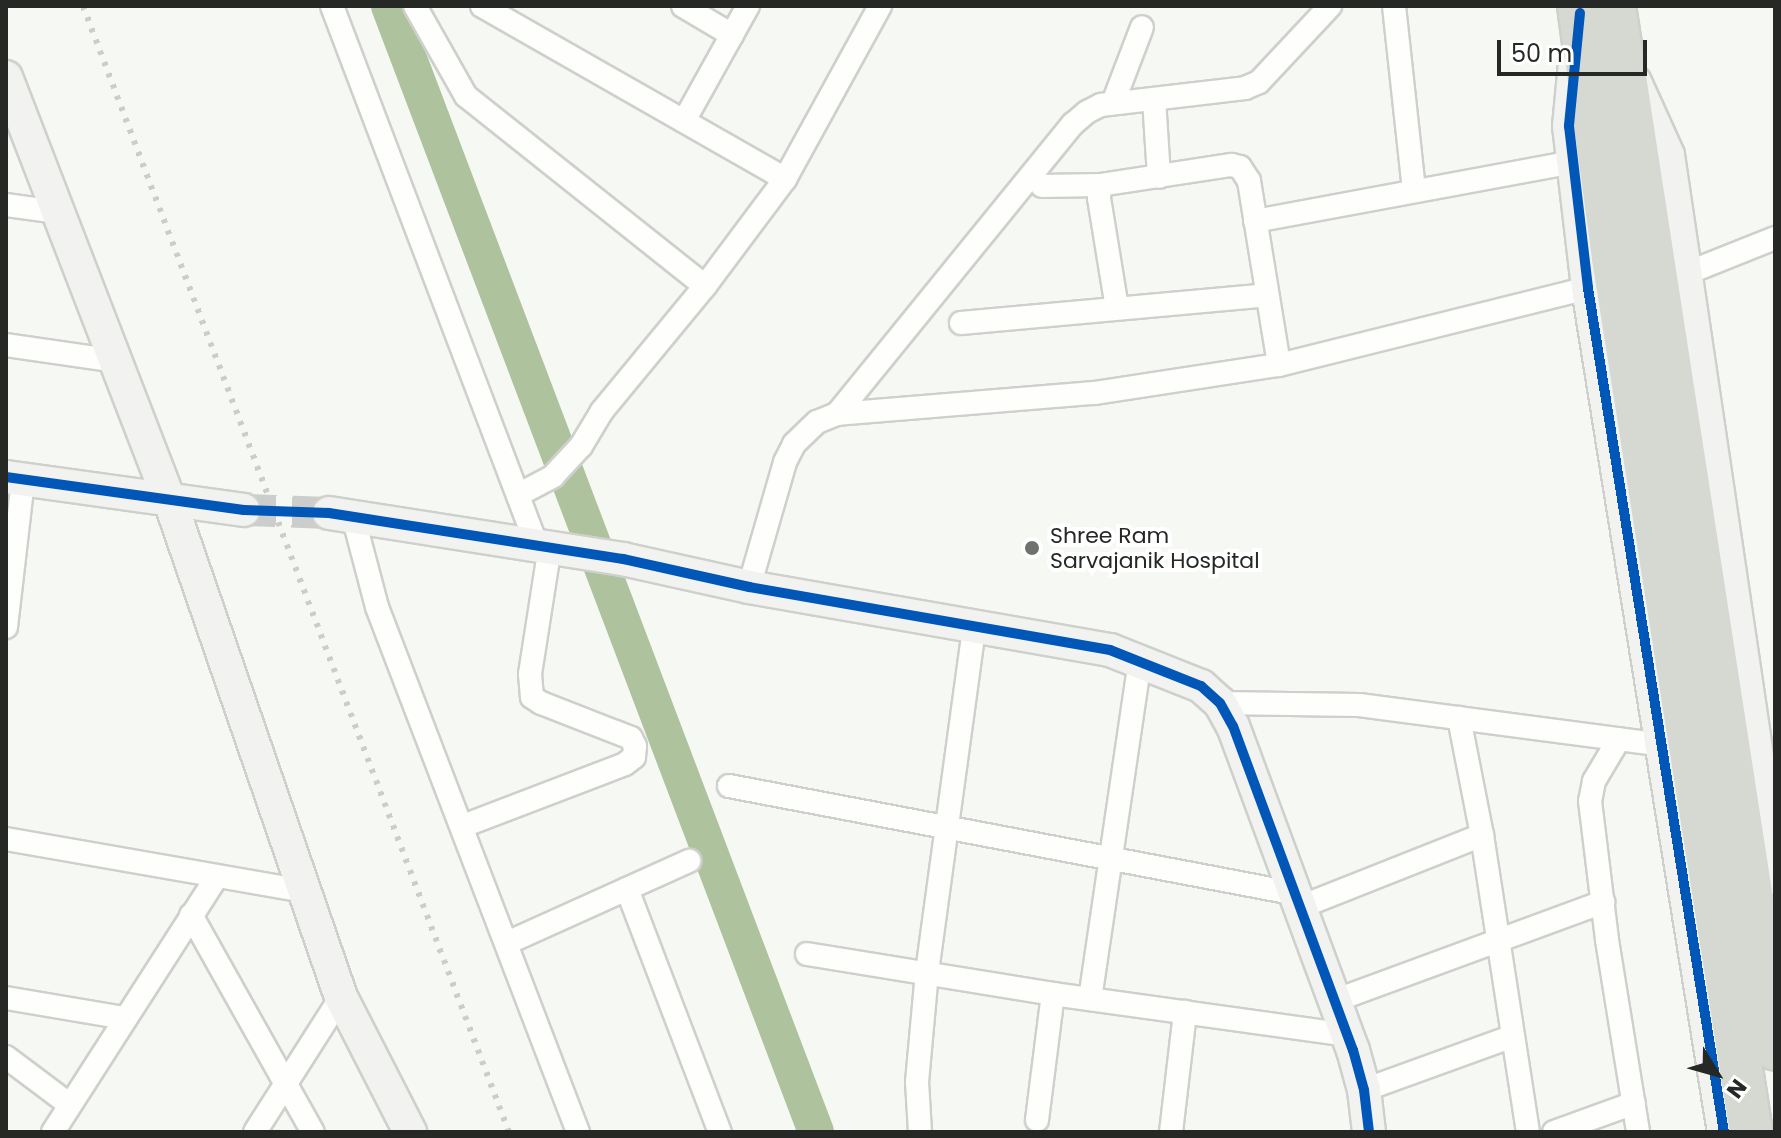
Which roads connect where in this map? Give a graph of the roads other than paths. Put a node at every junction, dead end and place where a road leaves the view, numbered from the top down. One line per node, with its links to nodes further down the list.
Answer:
1 (332, 6): 38 (street)
2 (415, 6): 28 (street)
3 (482, 6): 16 (street)
4 (683, 6): 11 (street)
5 (748, 6): 11 (street)
6 (880, 6): 19 (street)
7 (1330, 6): 14 (street)
8 (1394, 6): 22 (street)
9 (1591, 8): 12 (highway); 17 (highway)
10 (1142, 27): 15 (street)
11 (732, 35): 16 (street)
12 (1621, 49): 17 (highway); 27 (street)
13 (6, 77): 24 (street)
14 (1154, 99): 15 (street); 18 (street)
15 (1113, 103): 36 (street)
16 (684, 121): 19 (street)
17 (1604, 160): 22 (street); 29 (street); 78 (highway); 98 (highway)
18 (1159, 177): 20 (street); 25 (street)
19 (785, 179): 28 (street)
20 (1100, 185): 21 (street); 31 (street)
21 (1042, 186)
22 (1414, 191): 25 (street)
23 (6, 205): 24 (street)
24 (57, 212): 34 (street)
25 (1255, 221): 30 (street)
26 (1775, 238): 27 (street)
27 (1685, 274): 59 (street)
28 (705, 286): 38 (street)
29 (1588, 288): 35 (street); 50 (street)
30 (1267, 295): 31 (street); 35 (street)
31 (1117, 308): 32 (street)
32 (961, 323)
33 (6, 345): 34 (street)
34 (117, 361): 39 (street)
35 (1279, 365): 36 (street)
36 (837, 414): 43 (street)
37 (15, 478): 39 (street); 44 (street)
38 (518, 495): 42 (street)
39 (170, 501): 40 (street); 61 (street)
40 (244, 510)
41 (341, 515): 42 (street); 52 (street)
42 (554, 548): 43 (street); 52 (street)
43 (749, 587): 45 (street)
44 (6, 620)
45 (974, 627): 46 (street); 53 (street)
46 (1140, 659): 47 (street); 56 (street)
47 (1220, 703): 48 (street); 62 (street)
48 (1459, 718): 49 (street); 54 (street)
49 (1619, 739): 50 (street); 63 (street)
50 (1664, 745): 97 (street)
51 (729, 786): 53 (street)
52 (463, 826): 66 (street)
53 (947, 826): 56 (street); 68 (street)
54 (1482, 835): 62 (street); 65 (street)
55 (6, 839): 58 (street)
56 (1110, 858): 62 (street); 72 (street)
57 (689, 861): 60 (street)
58 (216, 878): 61 (street); 64 (street)
59 (1775, 878)
60 (627, 889): 66 (street); 90 (street)
61 (305, 891): 70 (street)
62 (1295, 901): 73 (street)
63 (1603, 902): 65 (street); 82 (street)
64 (191, 915): 75 (street); 80 (street)
65 (1498, 938): 73 (street); 77 (street)
66 (507, 943): 89 (street)
67 (807, 954): 68 (street)
68 (927, 972): 69 (street); 91 (street)
69 (1053, 994): 72 (street); 84 (street)
70 (341, 997): 80 (street); 88 (street)
71 (6, 998): 75 (street)
72 (1090, 999): 74 (street)
73 (1334, 1001): 76 (street)
74 (1185, 1012): 76 (street); 92 (street)
75 (124, 1018): 83 (street)
76 (1347, 1035): 81 (street)
77 (1513, 1036): 81 (street); 94 (street)
78 (1775, 1049)
79 (6, 1057): 83 (street)
80 (288, 1085): 86 (street); 87 (street)
81 (1364, 1090): 93 (street)
82 (1634, 1103): 95 (street); 96 (street)
83 (70, 1105): 85 (street)
84 (1037, 1120)
85 (55, 1131)
86 (255, 1132)
87 (313, 1132)
88 (410, 1132)
89 (578, 1132)
90 (720, 1132)
91 (920, 1132)
92 (1171, 1132)
93 (1369, 1132)
94 (1528, 1132)
95 (1554, 1132)
96 (1638, 1132)
97 (1724, 1132)
98 (1751, 1132)

